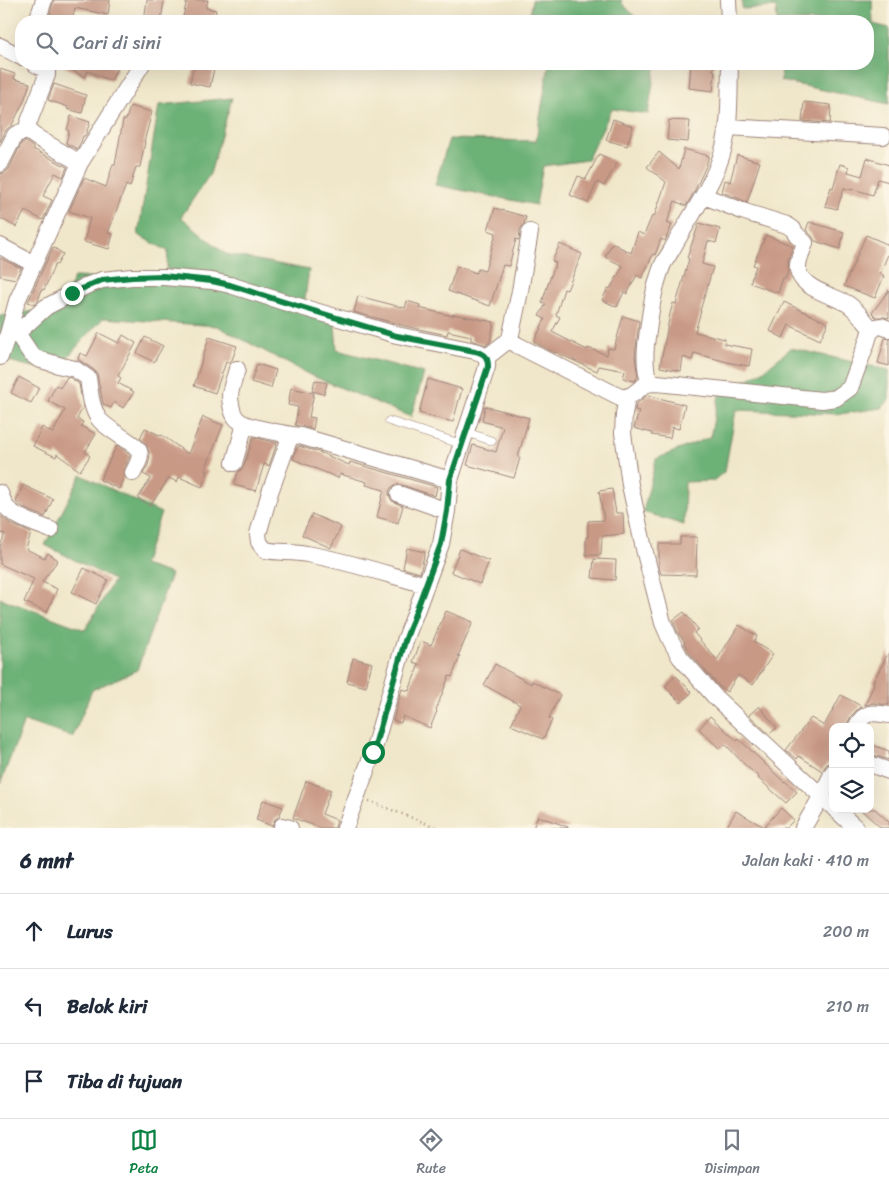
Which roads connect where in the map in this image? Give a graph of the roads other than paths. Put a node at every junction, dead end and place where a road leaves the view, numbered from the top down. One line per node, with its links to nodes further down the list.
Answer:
1 (44, 0): 3 (street)
2 (728, 0): 4 (street)
3 (39, 15)
4 (728, 15)
5 (0, 46): 6 (street)
6 (15, 54)
7 (47, 70): 11 (street)
8 (138, 70): 13 (street)
9 (730, 70): 10 (street)
10 (728, 127): 12 (street); 15 (street)
11 (29, 132): 13 (street); 14 (street)
12 (883, 136)
13 (80, 162): 18 (street)
14 (0, 164)
15 (704, 196): 20 (street); 26 (street)
16 (530, 232): 22 (street)
17 (0, 246): 18 (street)
18 (34, 264): 21 (street)
19 (889, 329): 20 (street)
20 (872, 330): 26 (street)
21 (13, 333): 23 (street); 24 (street); 34 (street)
22 (510, 339): 24 (street); 27 (street)
23 (0, 357)
24 (487, 357): 31 (street)
25 (237, 369): 29 (street)
26 (650, 383): 27 (street)
27 (627, 397): 45 (street)
28 (389, 421): 31 (lane)
29 (245, 424): 30 (street); 33 (street)
30 (292, 436): 35 (street); 40 (street)
31 (464, 438): 32 (lane); 35 (street)
32 (492, 441)
33 (234, 463)
34 (133, 473)
35 (450, 480): 38 (street)
36 (0, 493): 39 (street)
37 (398, 494): 38 (street)
38 (447, 511): 40 (street)
39 (51, 530)
40 (426, 586): 48 (street)
41 (889, 715): 42 (street)
42 (858, 723)
43 (874, 765): 44 (street)
44 (889, 771)
45 (829, 803)
46 (829, 805): 49 (street)
47 (840, 813): 50 (street)
48 (345, 828)
49 (803, 828)
50 (856, 828)

